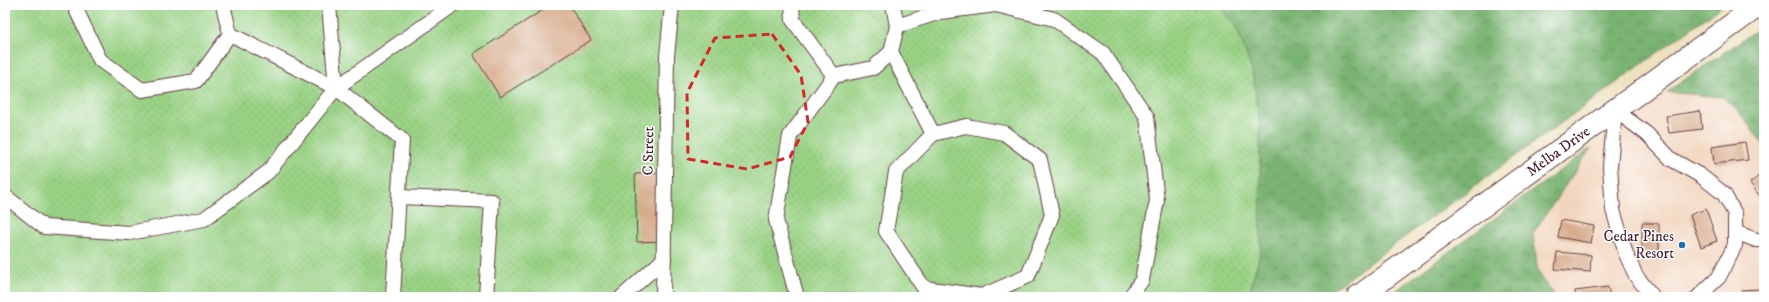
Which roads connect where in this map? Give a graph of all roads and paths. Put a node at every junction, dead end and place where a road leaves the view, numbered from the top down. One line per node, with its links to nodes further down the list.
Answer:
1 (74, 5): 10 (lane)
2 (223, 5): 10 (lane)
3 (329, 5): 13 (lane)
4 (453, 5): 13 (lane)
5 (672, 5): 20 (lane, C Street)
6 (792, 5): 12 (lane)
7 (893, 5): 9 (lane)
8 (1759, 5): 14 (street, Melba Drive)
9 (897, 26): 11 (lane); 26 (lane)
10 (230, 34): 13 (lane)
11 (891, 52): 12 (lane); 15 (lane)
12 (834, 76): 25 (lane)
13 (336, 88): 16 (lane); 17 (lane)
14 (1615, 110): 18 (lane); 27 (street, Melba Drive); 28 (lane)
15 (933, 134): 15 (lane)
16 (5, 196)
17 (399, 197): 21 (lane); 22 (lane)
18 (1736, 232): 19 (lane); 29 (lane)
19 (1764, 240)
20 (664, 259): 23 (lane); 24 (lane, C Street)
21 (393, 297)
22 (486, 297)
23 (622, 297)
24 (663, 297)
25 (797, 297)
26 (1130, 297)
27 (1358, 297)
28 (1653, 297)
29 (1698, 297)

